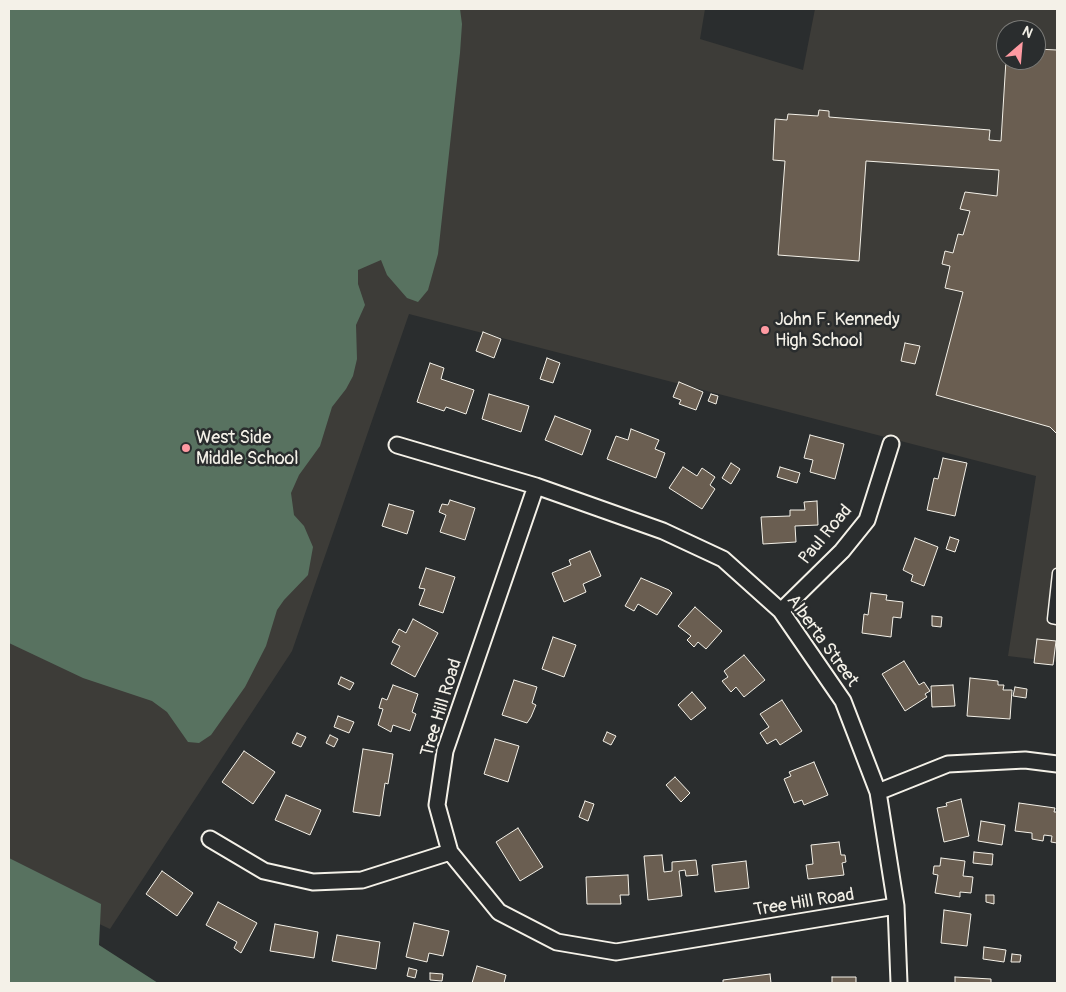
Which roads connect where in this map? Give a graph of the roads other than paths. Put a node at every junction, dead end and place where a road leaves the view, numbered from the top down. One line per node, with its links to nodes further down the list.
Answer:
1 (891, 444): 5 (street, Paul Road)
2 (397, 445): 3 (street, Alberta Street)
3 (536, 486): 5 (street, Alberta Street); 10 (street, Tree Hill Road)
4 (1057, 573): 6 (lane)
5 (781, 611): 8 (street, Alberta Street)
6 (1057, 620)
7 (1057, 764): 8 (street)
8 (878, 792): 11 (street, Alberta Street)
9 (210, 839): 10 (street)
10 (450, 852): 11 (street, Tree Hill Road)
11 (896, 906): 12 (street, Alberta Street)
12 (899, 983)

